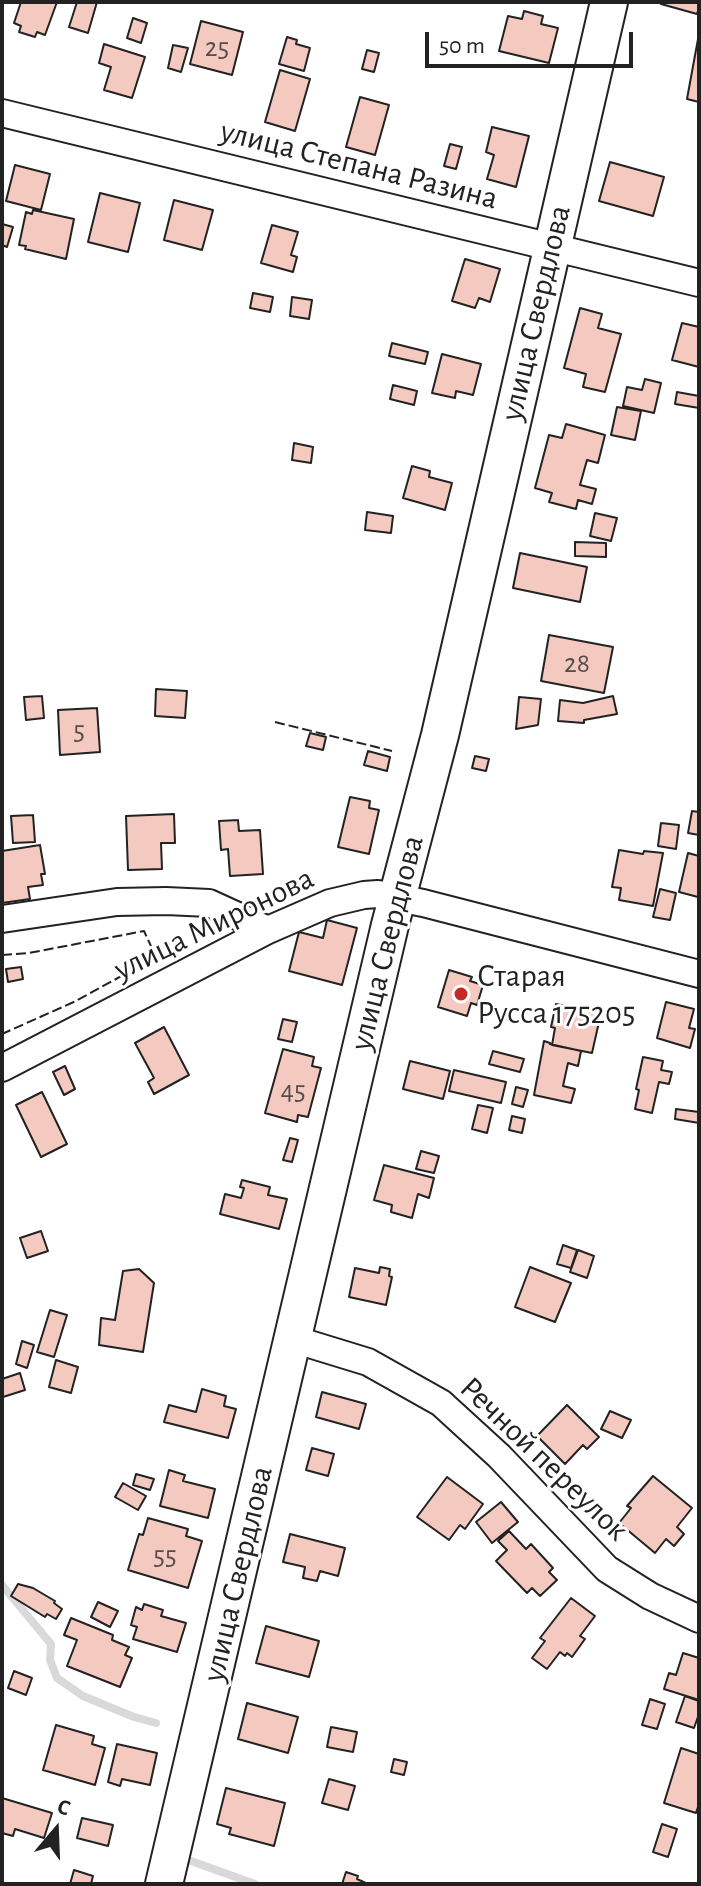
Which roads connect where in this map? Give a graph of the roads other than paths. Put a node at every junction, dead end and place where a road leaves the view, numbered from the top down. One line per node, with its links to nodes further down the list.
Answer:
1 (609, 2): 3 (street, улица Свердлова)
2 (2, 113): 3 (street, улица Степана Разина)
3 (551, 247): 4 (street, улица Степана Разина); 5 (street, улица Свердлова)
4 (699, 283)
5 (397, 899): 7 (street, улица Миронова); 8 (street, улица Миронова); 10 (street, улица Свердлова)
6 (2, 919): 7 (street)
7 (268, 930): 9 (street, улица Миронова)
8 (699, 974)
9 (2, 1068)
10 (293, 1339): 11 (street, Речной переулок); 12 (street, улица Свердлова)
11 (699, 1619)
12 (164, 1884)

